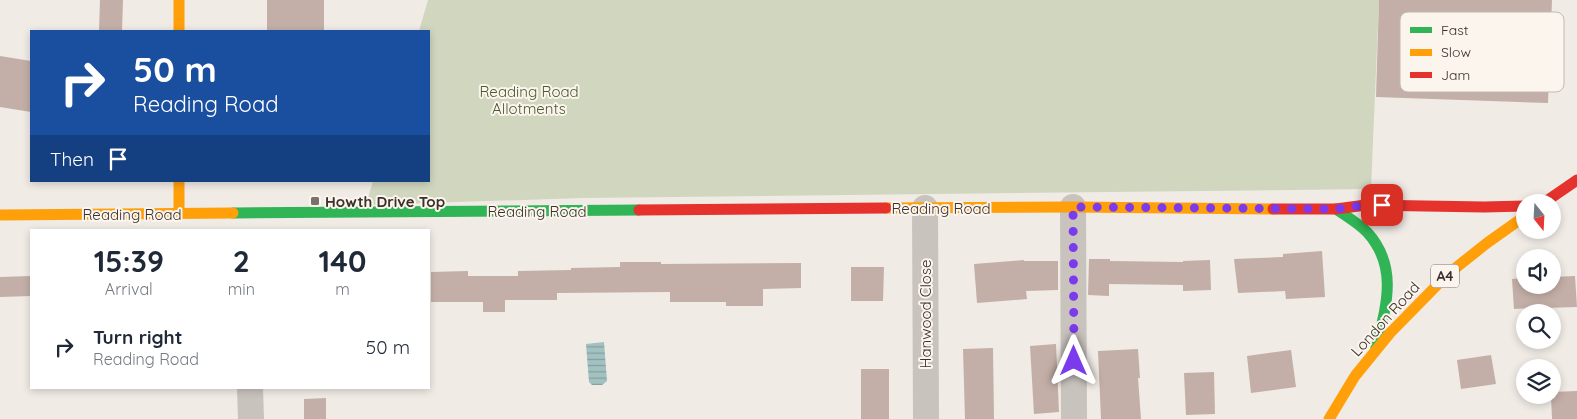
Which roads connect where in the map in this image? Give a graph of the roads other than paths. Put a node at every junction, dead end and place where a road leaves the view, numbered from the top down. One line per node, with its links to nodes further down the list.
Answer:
1 (179, 0): 2 (street)
2 (179, 30)
3 (1577, 180): 5 (street)
4 (179, 182): 10 (street)
5 (1557, 194)
6 (1516, 206): 9 (street, Reading Road)
7 (1073, 207): 8 (street, Reading Road); 9 (street, Reading Road); 18 (street)
8 (925, 208): 12 (street, Reading Road); 17 (street, Hanwood Close)
9 (1336, 209): 14 (street)
10 (179, 214): 11 (street, Reading Road); 12 (street, Reading Road)
11 (0, 215)
12 (246, 222)
13 (1516, 222): 14 (street, London Road / A4)
14 (1376, 348): 19 (street, London Road / A4)
15 (250, 389): 16 (street)
16 (251, 419)
17 (926, 419)
18 (1074, 419)
19 (1328, 419)

